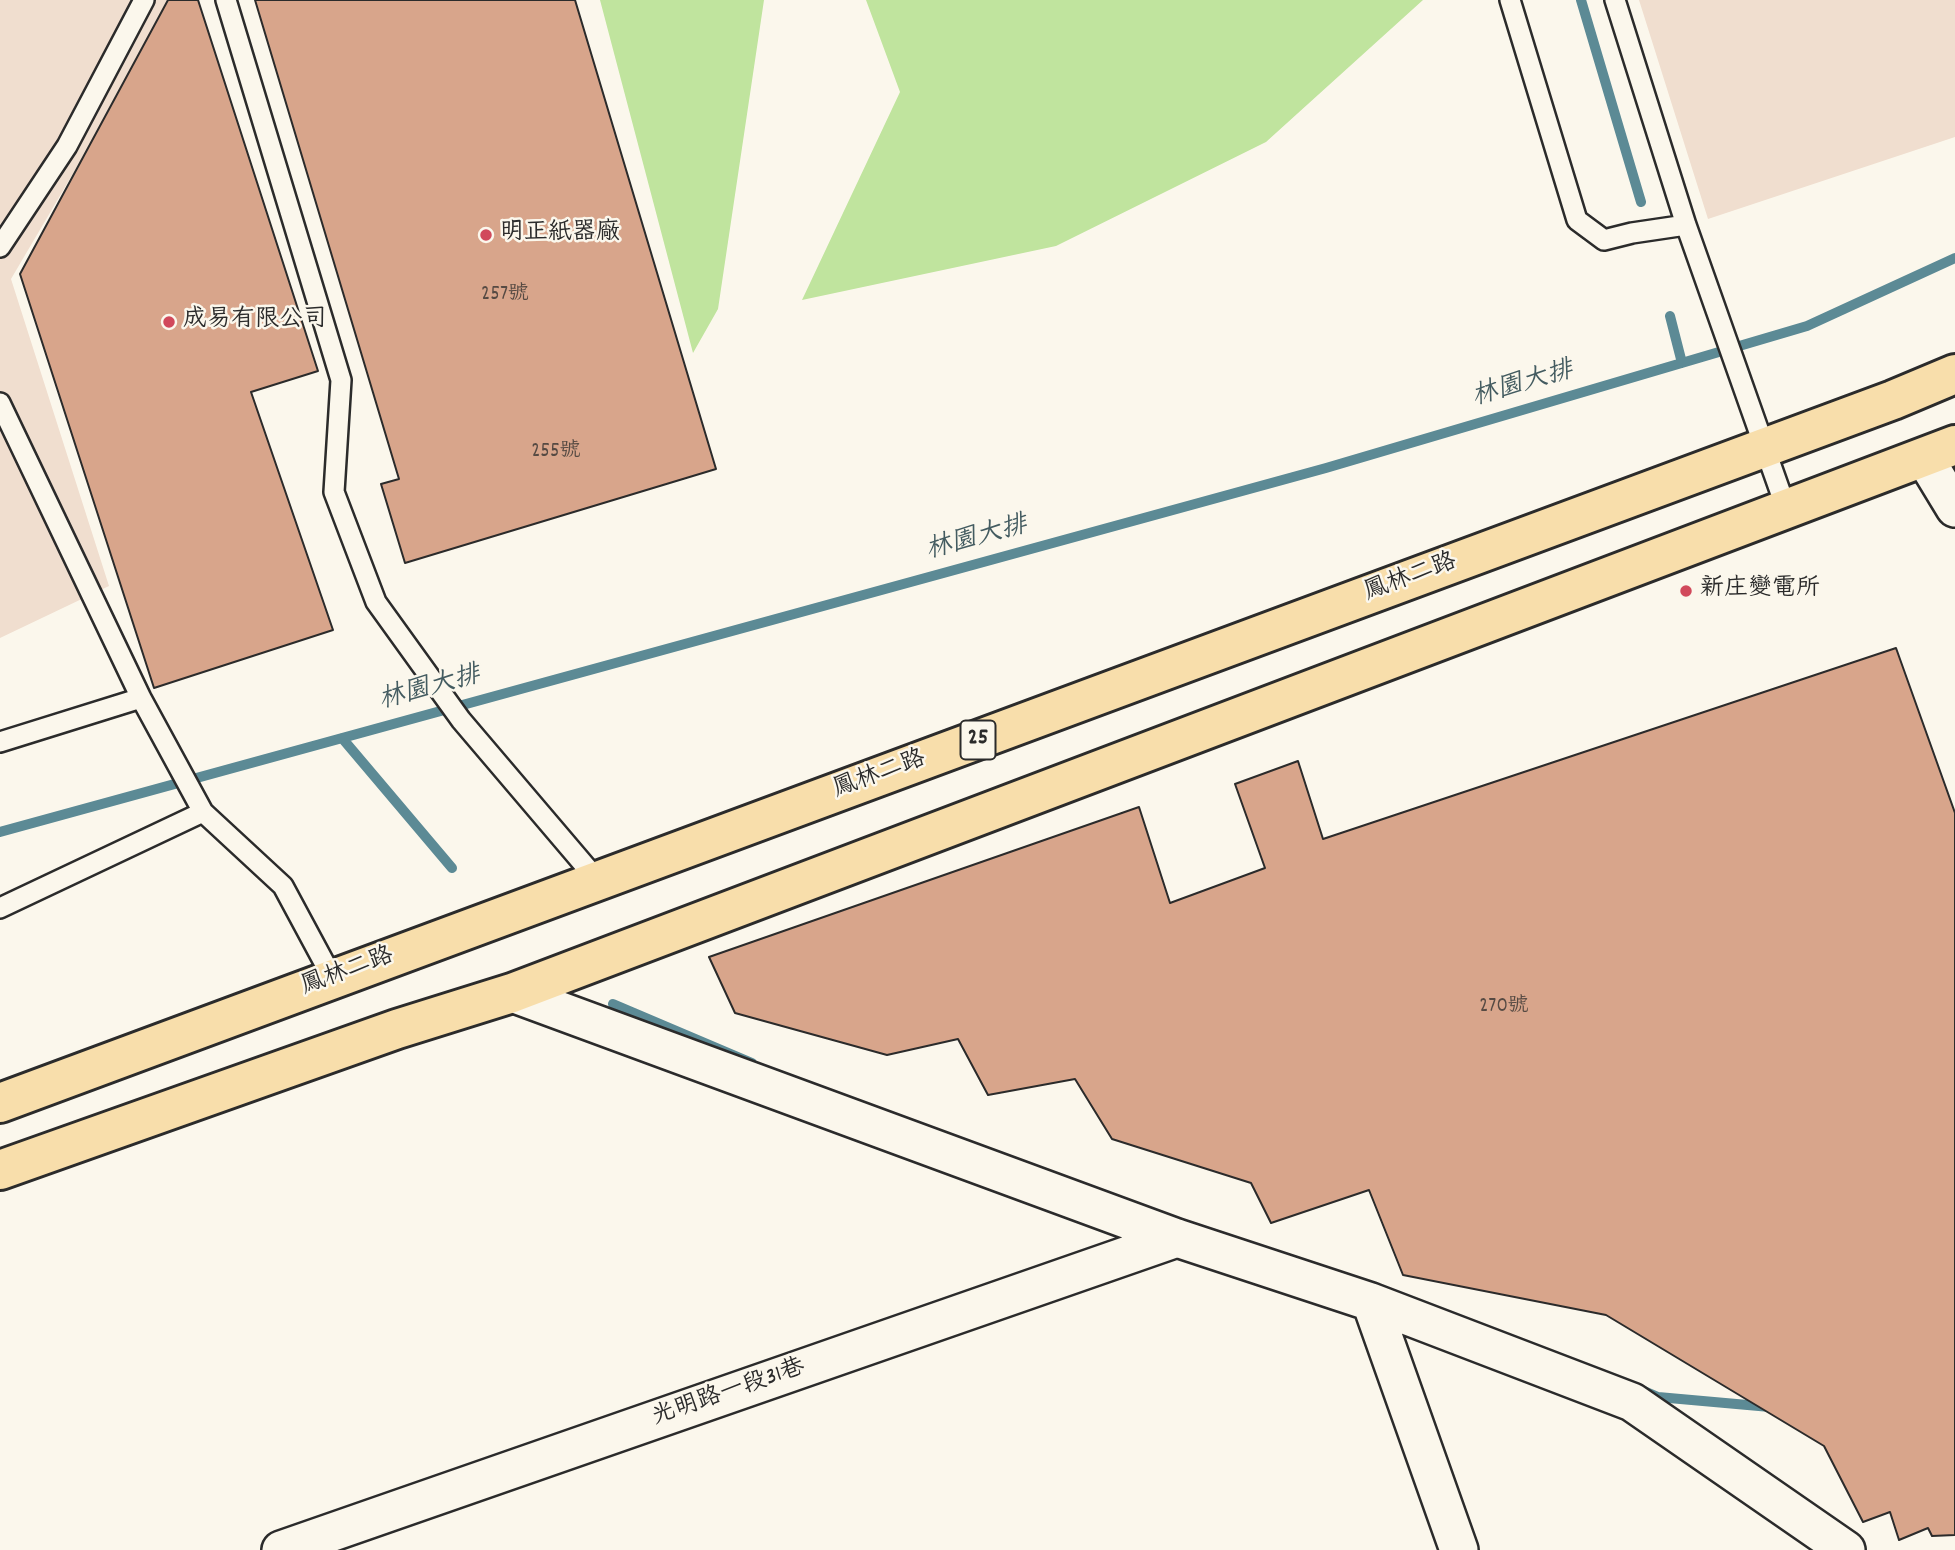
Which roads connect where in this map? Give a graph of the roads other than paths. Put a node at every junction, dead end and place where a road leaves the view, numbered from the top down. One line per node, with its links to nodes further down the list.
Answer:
1 (144, 0): 6 (lane)
2 (226, 0): 16 (lane)
3 (1510, 0): 5 (lane)
4 (1615, 0): 5 (lane)
5 (1686, 225): 9 (lane)
6 (0, 247)
7 (1955, 374): 9 (main road, 鳳林二路 / 25)
8 (0, 403): 13 (lane)
9 (1761, 433): 11 (lane); 16 (main road, 鳳林二路 / 25)
10 (1939, 451): 11 (main road); 12 (street)
11 (1786, 508): 19 (main road)
12 (1955, 508)
13 (141, 698): 14 (lane); 15 (lane)
14 (0, 742)
15 (203, 811): 17 (lane); 18 (lane)
16 (598, 881): 18 (main road, 鳳林二路 / 25)
17 (0, 908)
18 (333, 979): 20 (main road, 鳳林二路 / 25)
19 (512, 993): 21 (main road); 22 (street)
20 (0, 1103)
21 (0, 1170)
22 (1177, 1238): 23 (street); 24 (street, 光明路一段31巷)
23 (1371, 1302): 25 (street); 26 (street)
24 (281, 1550)
25 (1459, 1550)
26 (1846, 1550)

